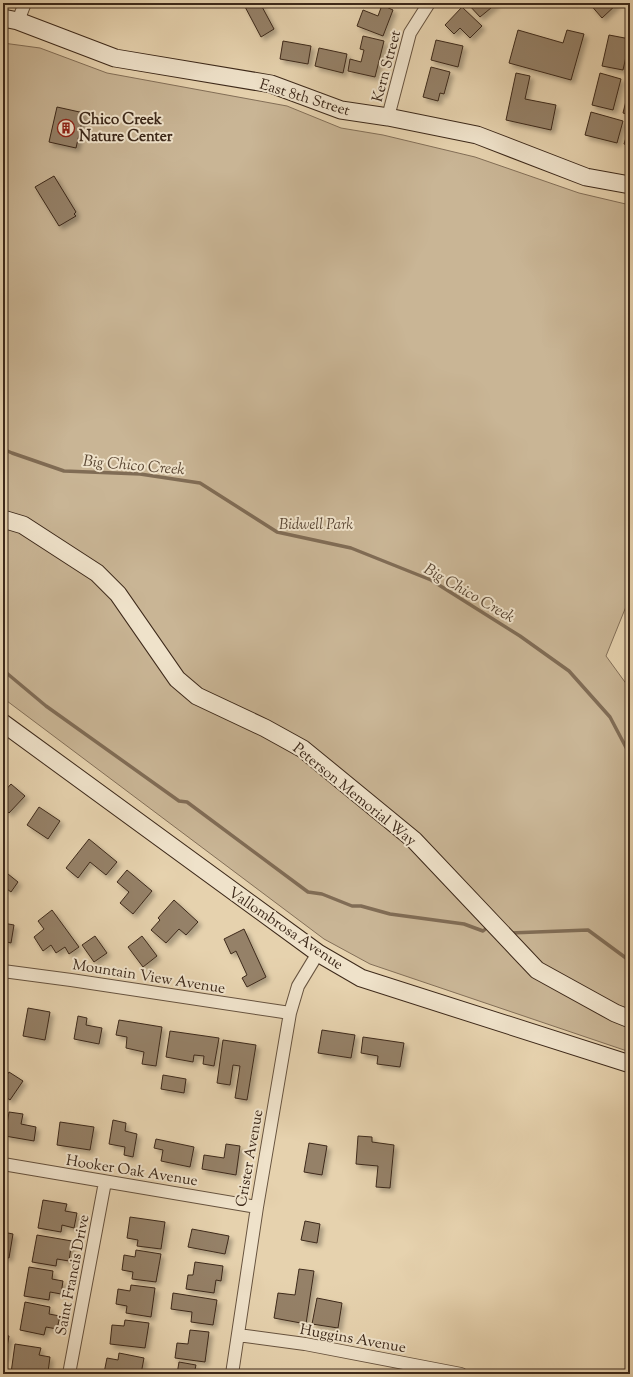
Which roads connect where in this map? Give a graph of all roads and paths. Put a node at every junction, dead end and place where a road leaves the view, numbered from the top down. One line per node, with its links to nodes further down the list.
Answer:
1 (25, 3): 3 (street)
2 (429, 3): 4 (street, Kern Street)
3 (10, 20): 4 (street, East 8th Street)
4 (388, 117): 5 (street, East 8th Street)
5 (630, 185)
6 (3, 520): 11 (street, Peterson Memorial Way)
7 (3, 723): 8 (street, Vallombrosa Avenue)
8 (318, 953): 10 (street, Crister Avenue); 12 (street, Vallombrosa Avenue)
9 (3, 971): 10 (street, Mountain View Avenue)
10 (290, 1013): 15 (street, Crister Avenue)
11 (630, 1019)
12 (630, 1064)
13 (3, 1164): 14 (street, Hooker Oak Avenue)
14 (105, 1182): 15 (street, Hooker Oak Avenue); 17 (street, Saint Francis Drive)
15 (257, 1207): 16 (street, Crister Avenue)
16 (238, 1335): 18 (street, Crister Avenue); 19 (street, Huggins Avenue)
17 (69, 1374)
18 (232, 1374)
19 (460, 1374)

